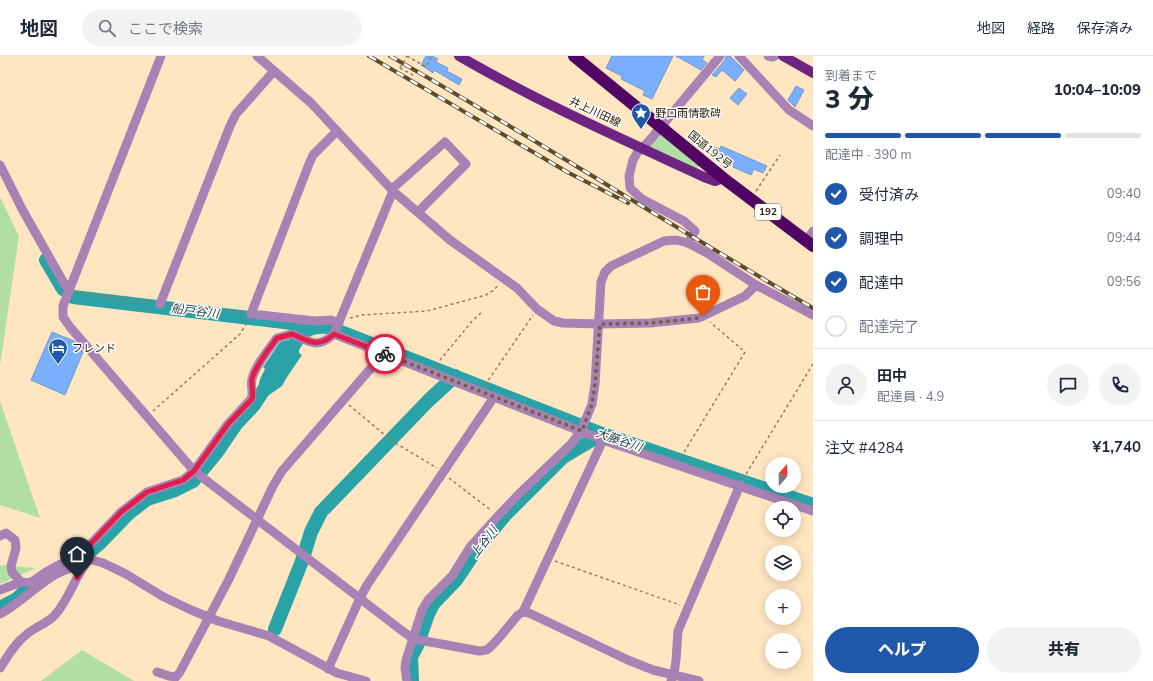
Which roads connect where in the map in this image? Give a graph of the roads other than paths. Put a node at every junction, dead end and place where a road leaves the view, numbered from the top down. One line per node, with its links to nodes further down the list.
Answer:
1 (161, 56): 23 (street)
2 (256, 56): 10 (street)
3 (459, 56): 15 (main road, 井上川田線)
4 (574, 56): 12 (highway, 国道192号 / 192)
5 (720, 56): 12 (street)
6 (738, 56): 13 (street)
7 (768, 56): 8 (street)
8 (775, 56)
9 (783, 56): 11 (main road)
10 (274, 72): 14 (street); 24 (street)
11 (813, 74)
12 (660, 126): 15 (street); 17 (highway, 国道192号 / 192)
13 (813, 126)
14 (337, 131): 18 (street); 27 (street)
15 (641, 148): 17 (main road, 井上川田線); 21 (street)
16 (0, 165): 23 (street)
17 (724, 178): 20 (highway, 国道192号 / 192)
18 (393, 190): 19 (street); 19 (street); 27 (street)
19 (418, 212): 26 (street)
20 (811, 239)
21 (688, 243): 22 (street); 26 (street)
22 (756, 285): 25 (street); 26 (street)
23 (70, 290): 32 (street)
24 (160, 304)
25 (813, 315)
26 (600, 324): 30 (street)
27 (336, 329): 28 (street); 32 (street)
28 (384, 353): 29 (street); 35 (street)
29 (494, 397): 30 (street); 40 (street)
30 (583, 428): 31 (street); 44 (street)
31 (598, 438): 33 (street); 41 (street)
32 (198, 474): 35 (street); 37 (street)
33 (741, 482): 34 (street); 48 (street)
34 (813, 511)
35 (257, 520): 40 (street); 43 (street)
36 (0, 536): 38 (street)
37 (85, 558): 38 (street); 42 (street); 43 (street); 45 (street)
38 (21, 582): 39 (street)
39 (0, 590)
40 (360, 598): 44 (street); 46 (street)
41 (523, 612): 44 (street); 48 (street)
42 (0, 614)
43 (209, 618): 46 (street); 47 (street)
44 (418, 640): 50 (street)
45 (0, 668)
46 (328, 669): 49 (street)
47 (157, 672)
48 (672, 678): 51 (street)
49 (366, 681)
50 (406, 681)
51 (699, 681)

